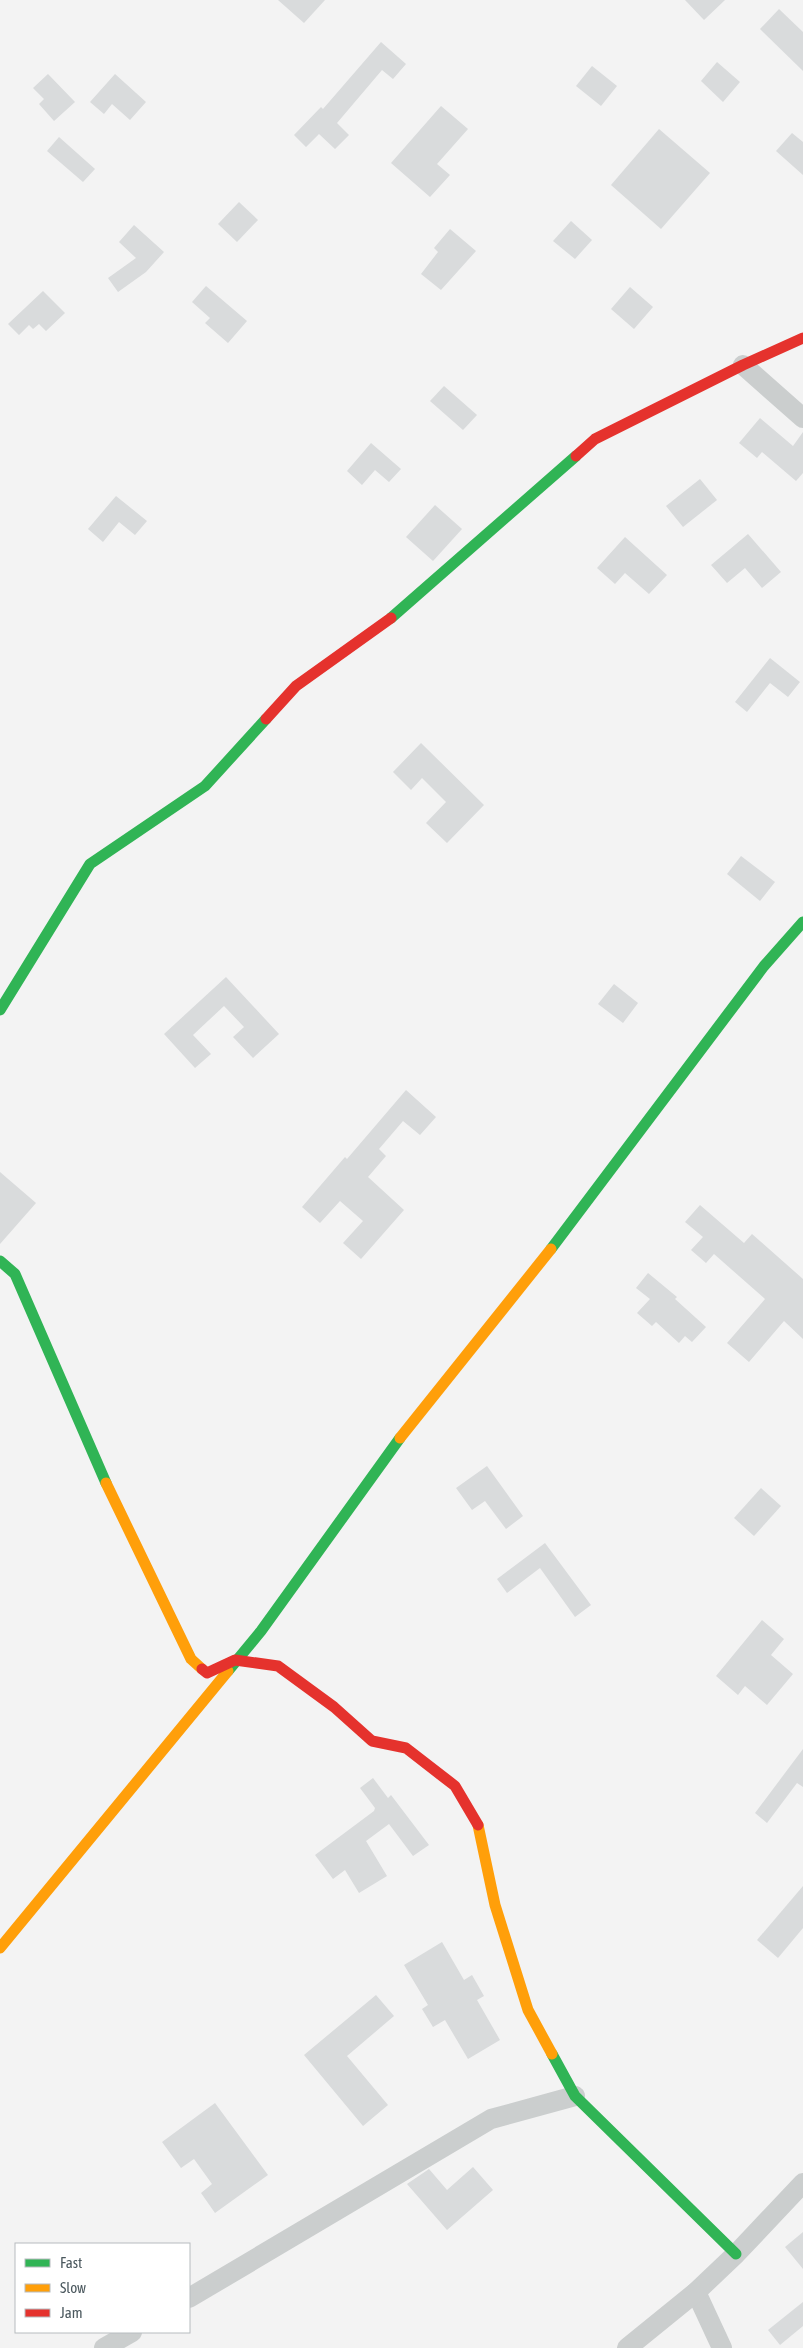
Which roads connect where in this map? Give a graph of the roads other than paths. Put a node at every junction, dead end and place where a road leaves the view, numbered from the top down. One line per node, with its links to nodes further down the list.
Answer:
1 (803, 338): 2 (street)
2 (742, 365): 3 (street); 5 (street)
3 (803, 418)
4 (803, 922): 7 (street)
5 (0, 1010)
6 (0, 1261): 7 (street)
7 (235, 1660): 8 (street); 9 (street)
8 (0, 1948)
9 (575, 2096): 11 (street); 13 (street)
10 (803, 2183): 11 (street)
11 (736, 2254): 12 (street)
12 (696, 2292): 16 (street); 17 (street)
13 (190, 2297)
14 (130, 2333): 15 (street)
15 (104, 2348)
16 (627, 2348)
17 (722, 2348)

